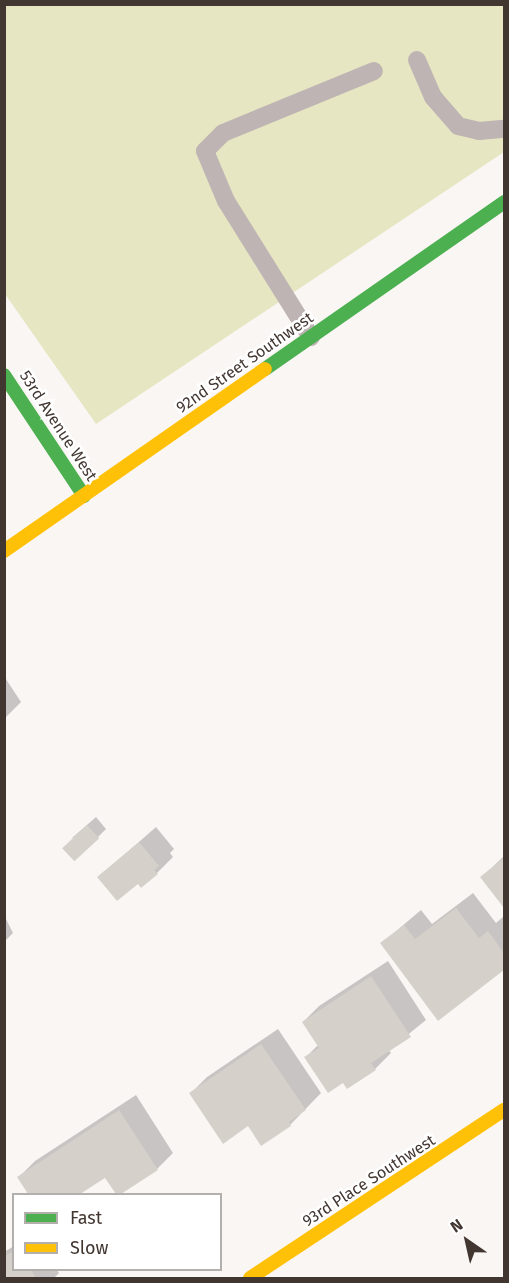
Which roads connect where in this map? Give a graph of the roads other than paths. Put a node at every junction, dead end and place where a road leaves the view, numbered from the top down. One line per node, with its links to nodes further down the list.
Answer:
1 (417, 60): 3 (lane)
2 (374, 71): 5 (lane)
3 (504, 129)
4 (504, 202): 5 (street, 92nd Street Southwest)
5 (311, 337): 7 (street, 92nd Street Southwest)
6 (4, 375): 7 (street, 53rd Avenue West)
7 (84, 496): 8 (street, 92nd Street Southwest)
8 (4, 551)
9 (504, 1110): 10 (street, 93rd Place Southwest)
10 (250, 1278)

